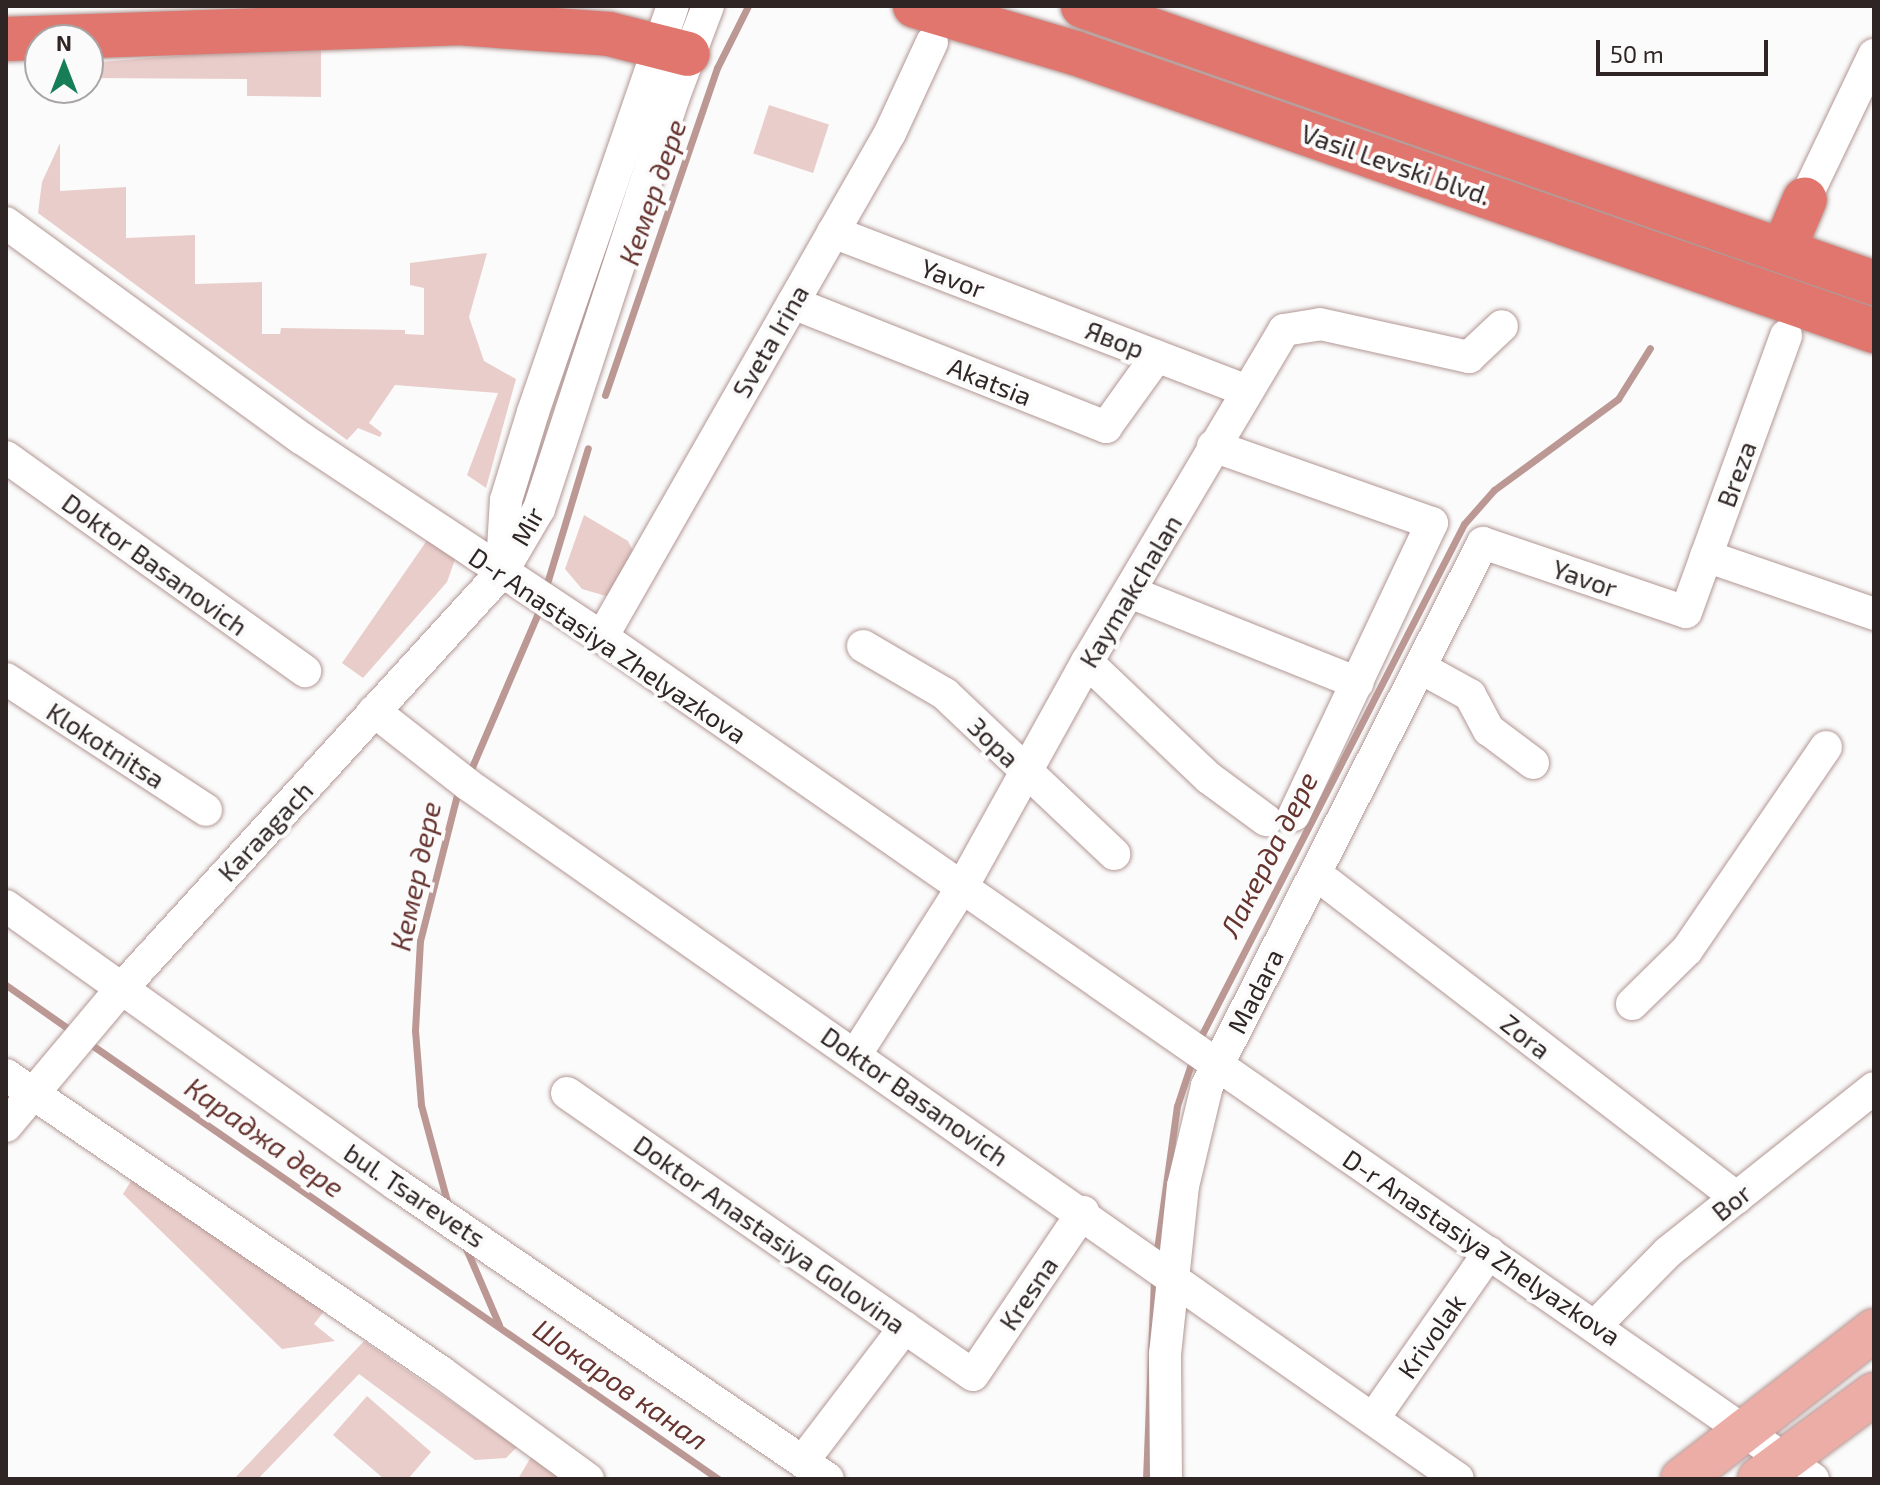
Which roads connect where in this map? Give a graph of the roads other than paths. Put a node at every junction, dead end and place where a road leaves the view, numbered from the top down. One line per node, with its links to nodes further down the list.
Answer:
1 (137, 6): 6 (highway)
2 (673, 6): 8 (street, Mir)
3 (708, 6): 8 (street, Mir)
4 (1097, 10): 13 (highway, Vasil Levski blvd.)
5 (931, 21): 12 (street, Sveta Irina); 16 (highway, Vasil Levski blvd.)
6 (6, 32)
7 (6, 39): 8 (highway)
8 (672, 50): 25 (street, Mir)
9 (1874, 55): 10 (street)
10 (1805, 199): 13 (highway)
11 (6, 223): 25 (street, D-r Anastasiya Zhelyazkova)
12 (833, 232): 15 (street, Sveta Irina); 19 (street, Yavor)
13 (1783, 251): 14 (highway, Vasil Levski blvd.)
14 (1874, 283)
15 (793, 303): 19 (street, Akatsia); 29 (street, Sveta Irina)
16 (1792, 320): 18 (highway, Vasil Levski blvd.); 24 (street, Breza)
17 (1502, 326): 20 (street, Kaymakchalan)
18 (1874, 331)
19 (1157, 356): 20 (street, Yavor)
20 (1244, 390): 21 (street, Kaymakchalan)
21 (1213, 446): 26 (street, Kaymakchalan); 35 (street)
22 (6, 457): 33 (street, Doktor Basanovich)
23 (1483, 543): 27 (street, Yavor); 32 (street, Madara)
24 (1706, 556): 27 (street, Breza); 28 (street)
25 (502, 572): 29 (street, D-r Anastasiya Zhelyazkova); 36 (street, Karaagach)
26 (1130, 592): 31 (street, Kaymakchalan); 35 (street)
27 (1686, 612)
28 (1874, 614)
29 (602, 637): 43 (street, D-r Anastasiya Zhelyazkova)
30 (863, 646): 39 (street, Зора)
31 (1087, 662): 35 (street); 39 (street, Kaymakchalan)
32 (1421, 668): 38 (street); 42 (street, Madara)
33 (305, 671)
34 (6, 679): 40 (street, Klokotnitsa)
35 (1358, 683)
36 (374, 711): 45 (street, Karaagach); 47 (street, Doktor Basanovich)
37 (1826, 747): 46 (street)
38 (1533, 763)
39 (1026, 773): 41 (street, Зора); 43 (street, Kaymakchalan)
40 (206, 810)
41 (1114, 854)
42 (1316, 874): 48 (street, Madara); 54 (street, Zora)
43 (961, 889): 47 (street, Kaymakchalan); 48 (street, D-r Anastasiya Zhelyazkova)
44 (6, 906): 45 (street, bul. Tsarevets)
45 (113, 1001): 50 (street, Karaagach); 65 (street, bul. Tsarevets)
46 (1632, 1004)
47 (856, 1054): 55 (street, Doktor Basanovich)
48 (1212, 1071): 56 (street, D-r Anastasiya Zhelyazkova); 57 (street, Madara)
49 (6, 1075): 50 (street)
50 (42, 1086): 53 (street, Karaagach); 67 (street)
51 (1874, 1088): 54 (street, Bor)
52 (567, 1093): 59 (street, Doktor Anastasiya Golovina)
53 (6, 1126)
54 (1737, 1198): 58 (street, Bor)
55 (1083, 1212): 57 (street, Doktor Basanovich); 61 (street, Kresna)
56 (1489, 1253): 58 (street, D-r Anastasiya Zhelyazkova); 63 (street, Krivolak)
57 (1160, 1268): 63 (street, Doktor Basanovich); 68 (street, Madara)
58 (1596, 1325): 64 (street, D-r Anastasiya Zhelyazkova)
59 (905, 1327): 61 (street, Doktor Anastasiya Golovina); 65 (street)
60 (1874, 1330): 64 (main road)
61 (973, 1375)
62 (1874, 1394): 66 (main road)
63 (1373, 1419): 69 (street, Doktor Basanovich)
64 (1747, 1430): 66 (street, D-r Anastasiya Zhelyazkova); 70 (main road)
65 (815, 1470)
66 (1787, 1472)
67 (588, 1479)
68 (1166, 1479)
69 (1458, 1479)
70 (1682, 1479)

